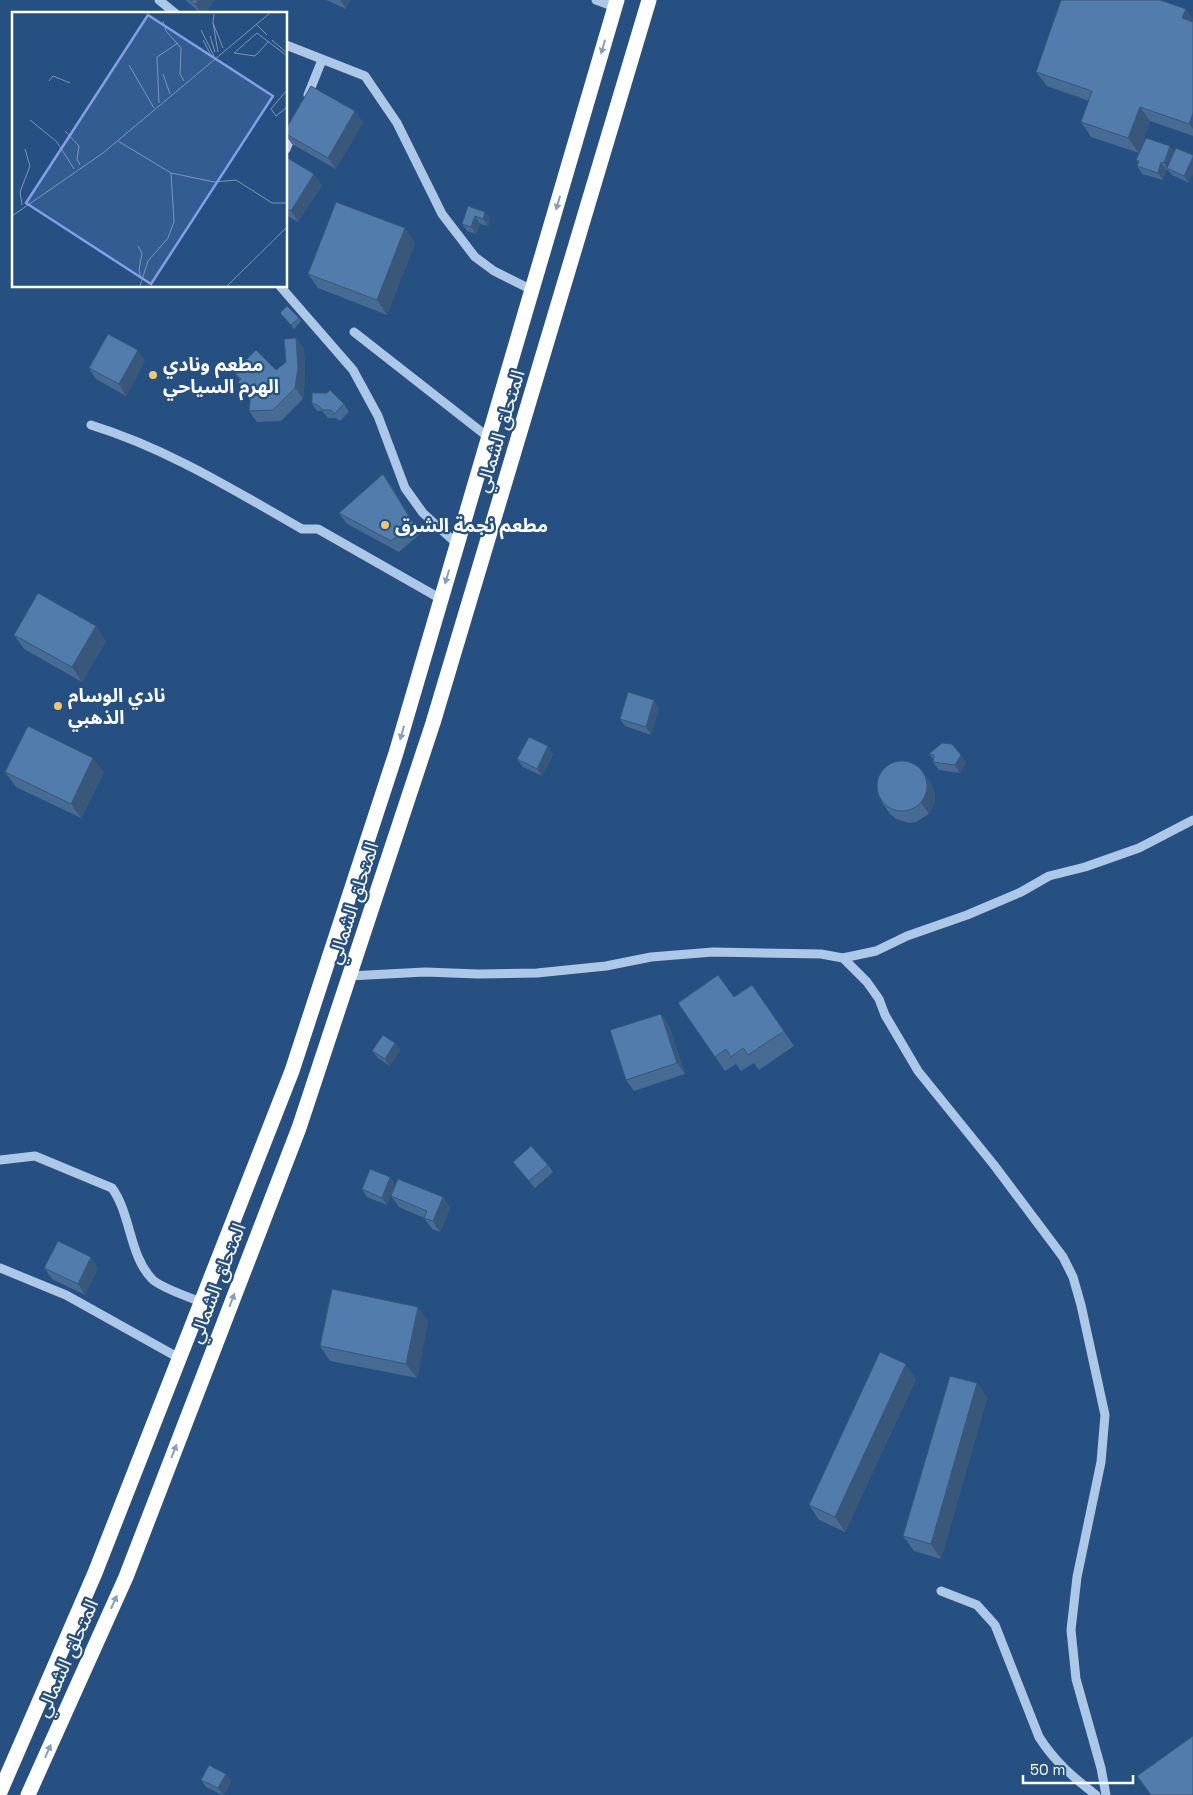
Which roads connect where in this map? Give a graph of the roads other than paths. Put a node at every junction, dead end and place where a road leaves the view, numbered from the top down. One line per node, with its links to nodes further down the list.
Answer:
1 (159, 0): 5 (street)
2 (596, 0): 4 (street)
3 (649, 0): 20 (highway, المتحلق الشمالي)
4 (616, 4): 12 (highway, المتحلق الشمالي, one-way to 12)
5 (174, 12)
6 (288, 46): 7 (street)
7 (322, 60): 8 (street); 12 (street)
8 (304, 106)
9 (297, 124): 10 (street)
10 (288, 144)
11 (282, 288): 16 (street)
12 (532, 290): 15 (highway, المتحلق الشمالي)
13 (354, 332): 15 (street)
14 (90, 425): 17 (street)
15 (488, 437): 16 (highway, المتحلق الشمالي)
16 (457, 544): 17 (highway, المتحلق الشمالي, one-way to 17)
17 (441, 599): 23 (highway, المتحلق الشمالي, one-way to 23)
18 (1193, 820): 19 (street)
19 (843, 958): 20 (street); 29 (street)
20 (349, 976): 27 (highway, المتحلق الشمالي, one-way to 20)
21 (0, 1160): 23 (street)
22 (0, 1268): 24 (street)
23 (201, 1302): 24 (highway, المتحلق الشمالي)
24 (179, 1358): 26 (highway, المتحلق الشمالي)
25 (941, 1590): 28 (street)
26 (0, 1792)
27 (28, 1795)
28 (1096, 1795)
29 (1106, 1795)

